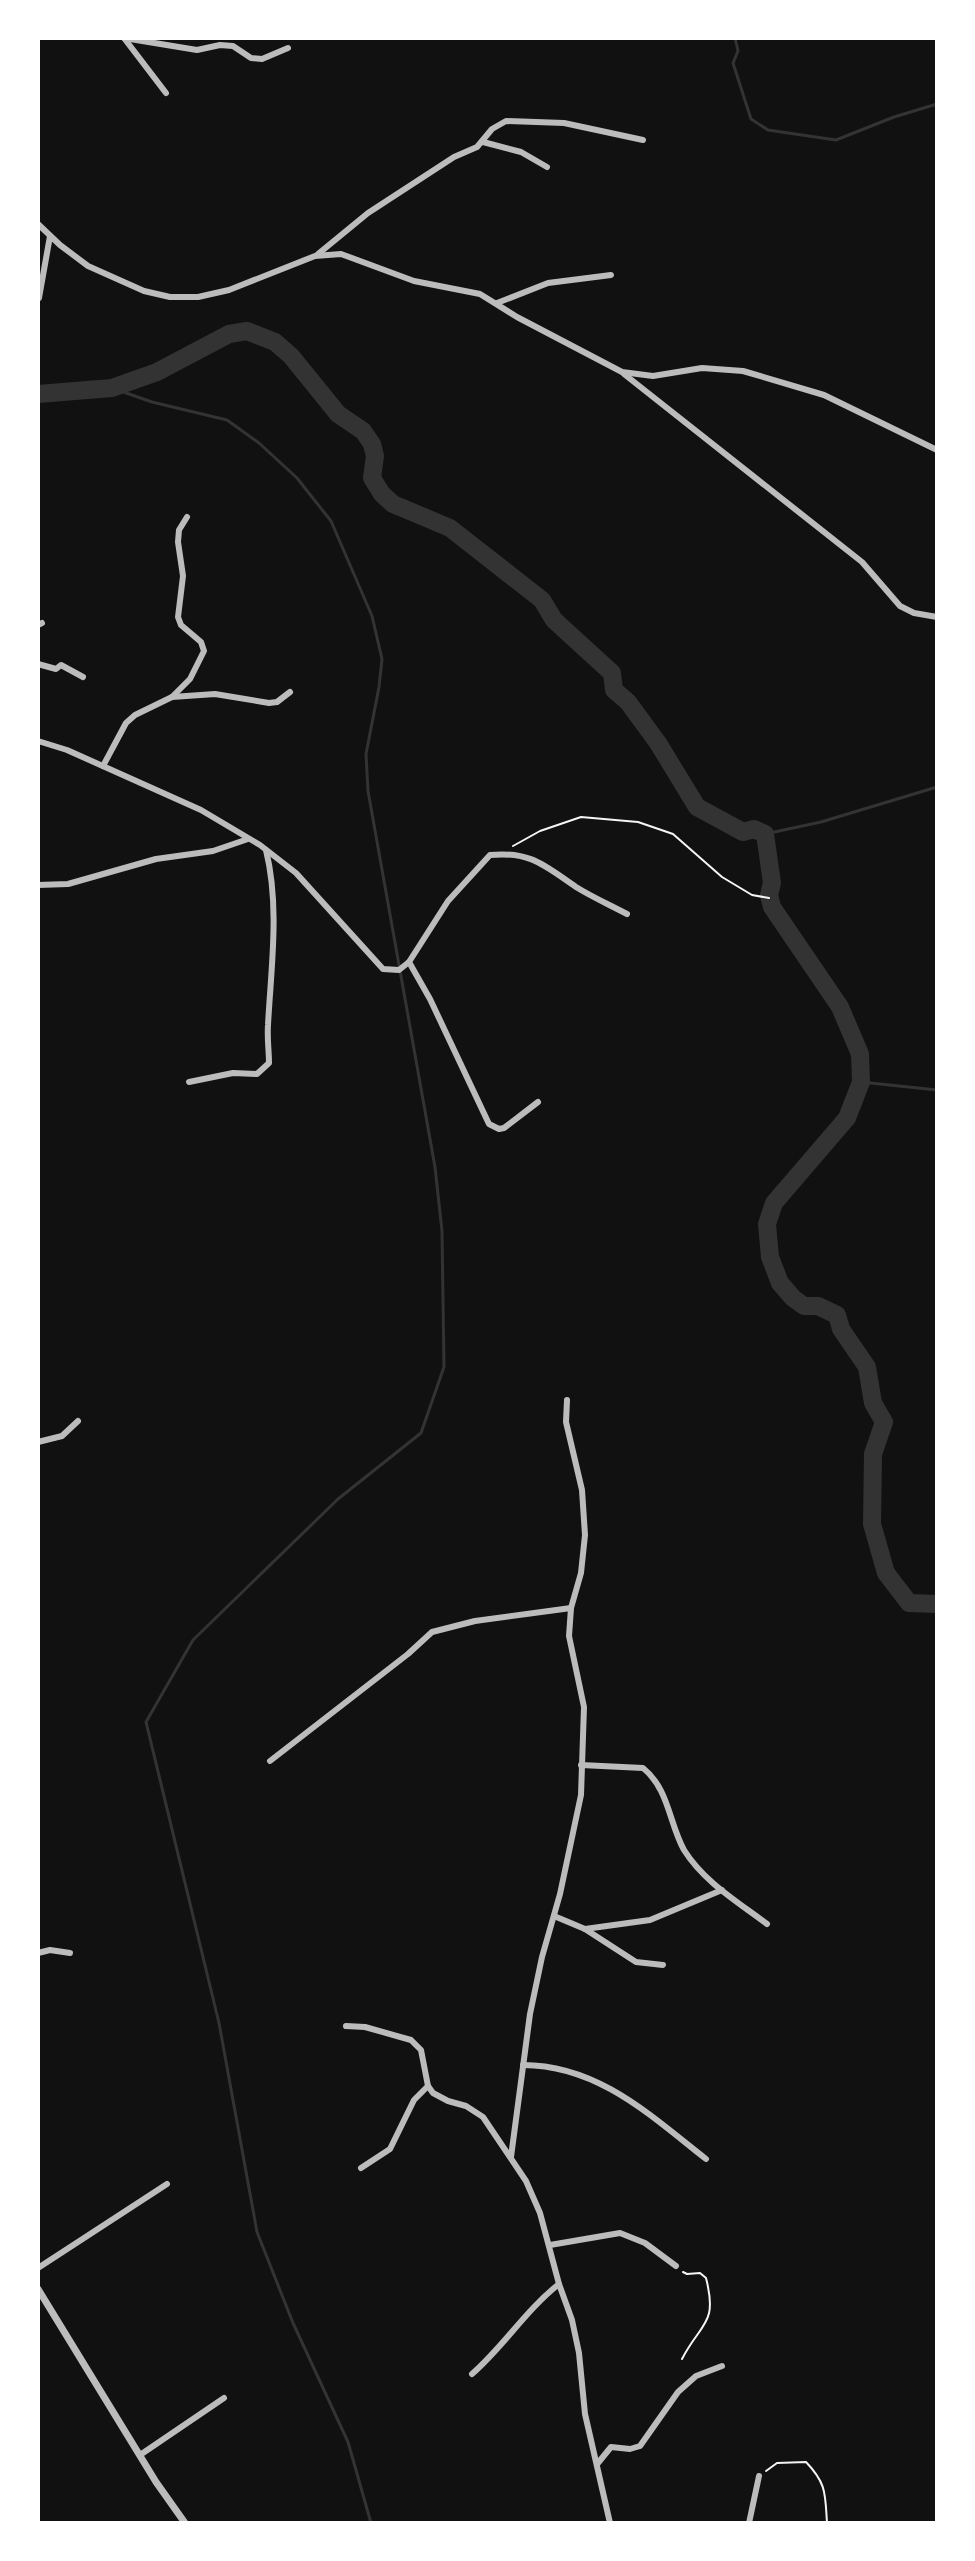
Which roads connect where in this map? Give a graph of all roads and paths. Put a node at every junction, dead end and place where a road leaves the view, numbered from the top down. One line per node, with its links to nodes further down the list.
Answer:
1 (124, 38): 2 (street); 3 (street)
2 (288, 48)
3 (166, 93)
4 (643, 140): 5 (street)
5 (483, 142): 6 (street); 9 (street)
6 (547, 167)
7 (38, 224): 8 (street)
8 (50, 236): 9 (street); 11 (street)
9 (315, 256): 12 (street)
10 (611, 275): 12 (street)
11 (39, 298)
12 (497, 303): 13 (street)
13 (622, 372): 14 (street); 16 (street)
14 (937, 450)
15 (187, 517): 20 (street)
16 (937, 617)
17 (38, 664): 18 (street)
18 (83, 677)
19 (290, 692): 20 (street)
20 (172, 697): 22 (street)
21 (38, 741): 22 (street)
22 (103, 766): 23 (street)
23 (248, 839): 24 (street); 26 (street)
24 (266, 850): 29 (street); 30 (street)
25 (498, 854): 27 (path); 28 (street); 29 (street)
26 (38, 885)
27 (769, 898)
28 (627, 914)
29 (409, 962): 31 (street)
30 (189, 1082)
31 (538, 1102)
32 (567, 1400): 35 (street)
33 (78, 1421): 34 (street)
34 (38, 1442)
35 (571, 1608): 36 (street); 37 (street)
36 (270, 1761)
37 (581, 1765): 38 (street); 39 (street)
38 (722, 1890): 40 (street); 41 (street)
39 (554, 1916): 41 (street); 46 (street)
40 (767, 1924)
41 (585, 1929): 44 (street)
42 (38, 1953): 43 (street)
43 (70, 1953)
44 (663, 1965)
45 (346, 2026): 47 (street)
46 (523, 2065): 48 (street); 49 (street)
47 (428, 2086): 48 (street); 50 (street)
48 (511, 2157): 52 (street)
49 (706, 2159)
50 (361, 2168)
51 (167, 2184): 54 (street)
52 (550, 2245): 53 (street); 55 (street)
53 (676, 2266): 57 (path)
54 (38, 2268)
55 (559, 2284): 59 (street); 62 (street)
56 (38, 2289): 61 (street)
57 (682, 2359)
58 (722, 2366): 62 (street)
59 (472, 2374)
60 (224, 2398): 61 (street)
61 (140, 2455): 64 (street)
62 (598, 2463): 65 (street)
63 (759, 2476): 66 (street); 67 (path)
64 (185, 2523)
65 (610, 2523)
66 (749, 2523)
67 (827, 2523)

